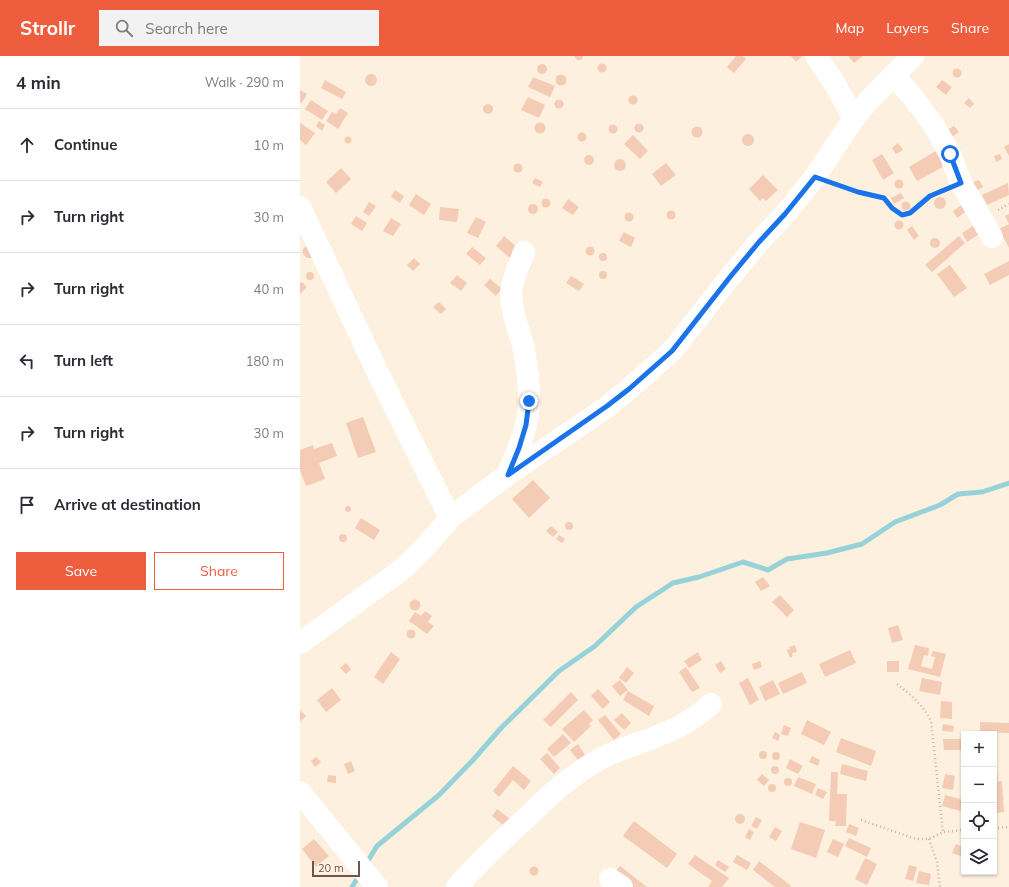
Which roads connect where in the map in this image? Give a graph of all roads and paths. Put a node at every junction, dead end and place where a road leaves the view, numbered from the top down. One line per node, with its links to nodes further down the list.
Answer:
1 (816, 56): 4 (street)
2 (913, 56): 3 (street)
3 (893, 75): 4 (street); 6 (street)
4 (854, 118): 5 (street)
5 (815, 177): 6 (path); 10 (street)
6 (961, 183): 8 (street)
7 (300, 207): 11 (street)
8 (992, 237)
9 (524, 252): 10 (street)
10 (508, 475): 11 (street)
11 (450, 518): 12 (street)
12 (300, 643)
13 (897, 684): 20 (path)
14 (711, 704): 23 (street)
15 (300, 792): 22 (street)
16 (861, 820): 21 (path)
17 (1009, 827): 18 (path)
18 (997, 828)
19 (961, 830): 20 (path)
20 (944, 832): 21 (path)
21 (928, 839): 24 (path)
22 (377, 887)
23 (458, 887)
24 (940, 887)

